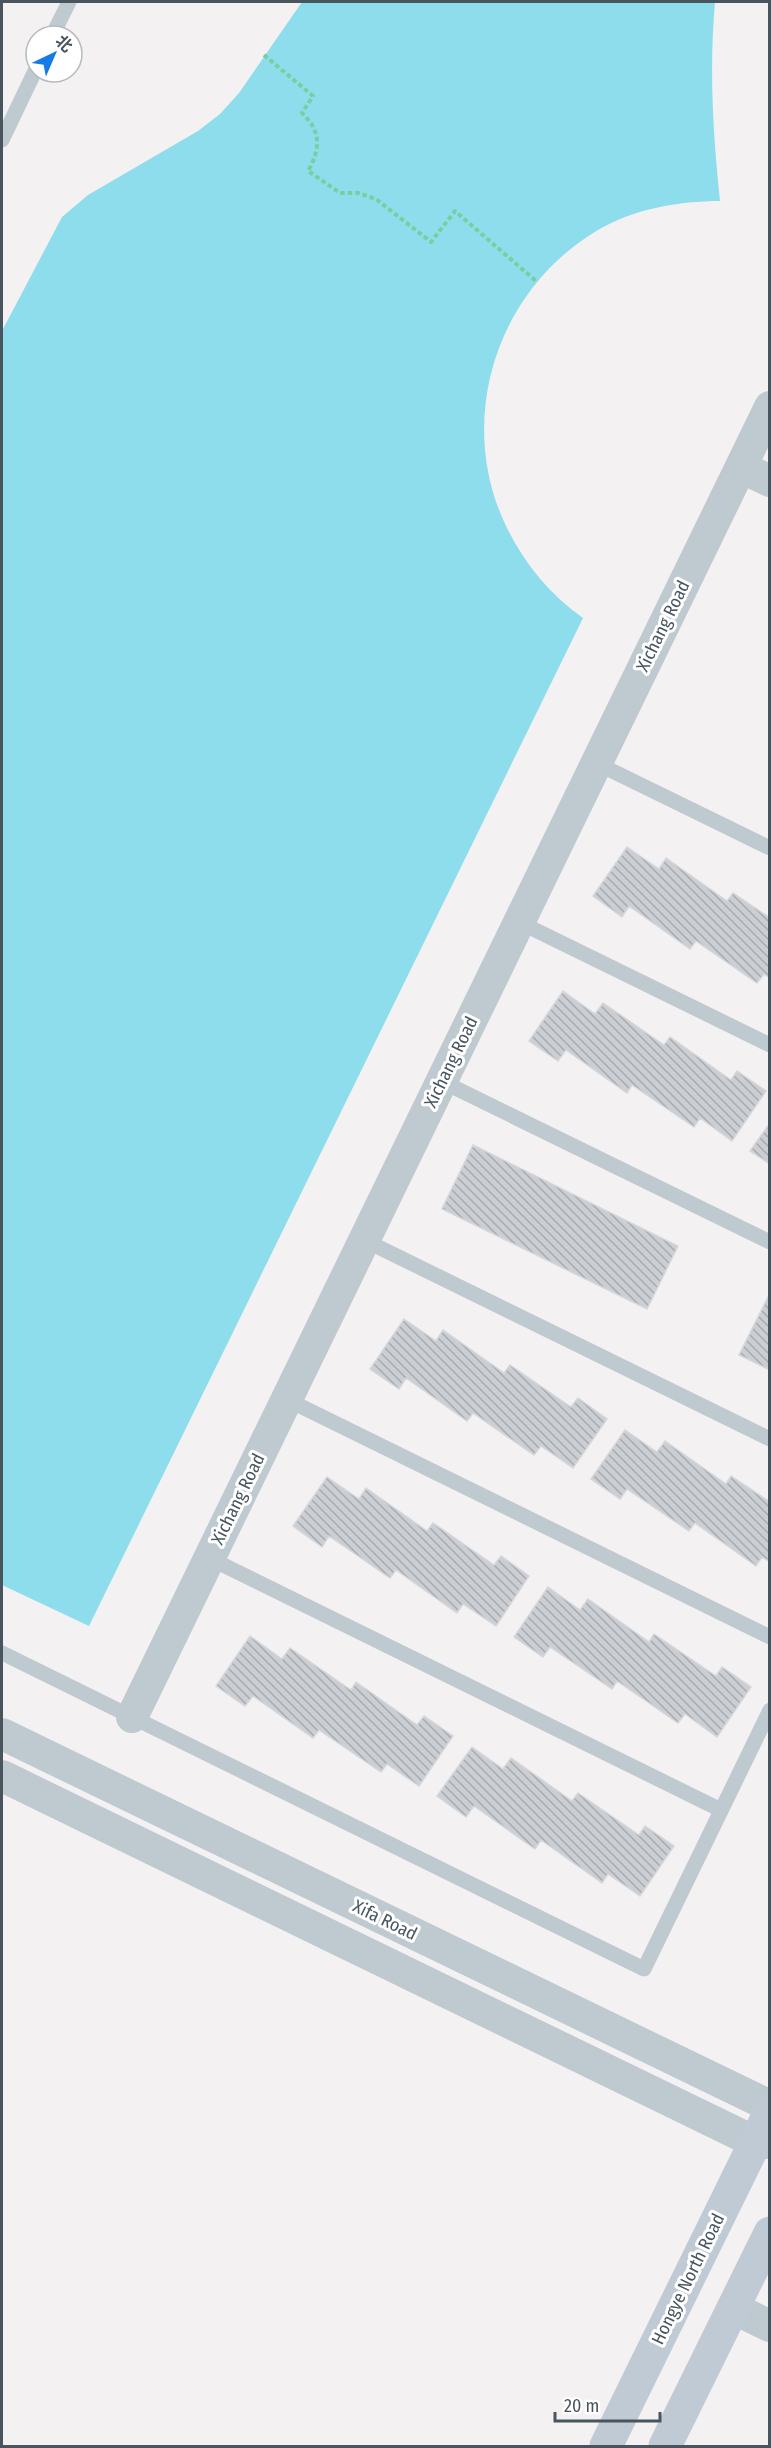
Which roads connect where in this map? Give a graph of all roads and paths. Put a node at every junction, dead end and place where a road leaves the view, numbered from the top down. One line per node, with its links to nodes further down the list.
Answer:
1 (69, 2): 2 (lane)
2 (58, 24)
3 (264, 55): 6 (path)
4 (29, 84): 5 (lane)
5 (2, 140)
6 (536, 281)
7 (768, 415): 8 (street, Xichang Road)
8 (741, 467): 9 (street); 10 (street, Xichang Road)
9 (770, 481)
10 (597, 763): 11 (lane); 12 (street, Xichang Road)
11 (770, 848)
12 (519, 922): 13 (lane); 14 (street, Xichang Road)
13 (770, 1045)
14 (441, 1081): 15 (street, Xichang Road); 16 (lane)
15 (364, 1240): 17 (street, Xichang Road); 18 (lane)
16 (770, 1242)
17 (286, 1399): 19 (street, Xichang Road); 20 (lane)
18 (770, 1440)
19 (209, 1558): 23 (street, Xichang Road); 26 (lane)
20 (770, 1637)
21 (2, 1653): 23 (lane)
22 (770, 1710): 26 (lane)
23 (132, 1717): 26 (lane)
24 (2, 1734): 27 (street, Xifa Road)
25 (2, 1776): 29 (street, Xifa Road)
26 (721, 1810)
27 (770, 2106)
28 (770, 2112): 29 (main road, Hongye North Road)
29 (762, 2142): 33 (main road, Hongye North Road)
30 (770, 2233): 31 (main road)
31 (733, 2308): 32 (street); 34 (main road)
32 (770, 2326)
33 (606, 2446)
34 (665, 2446)

